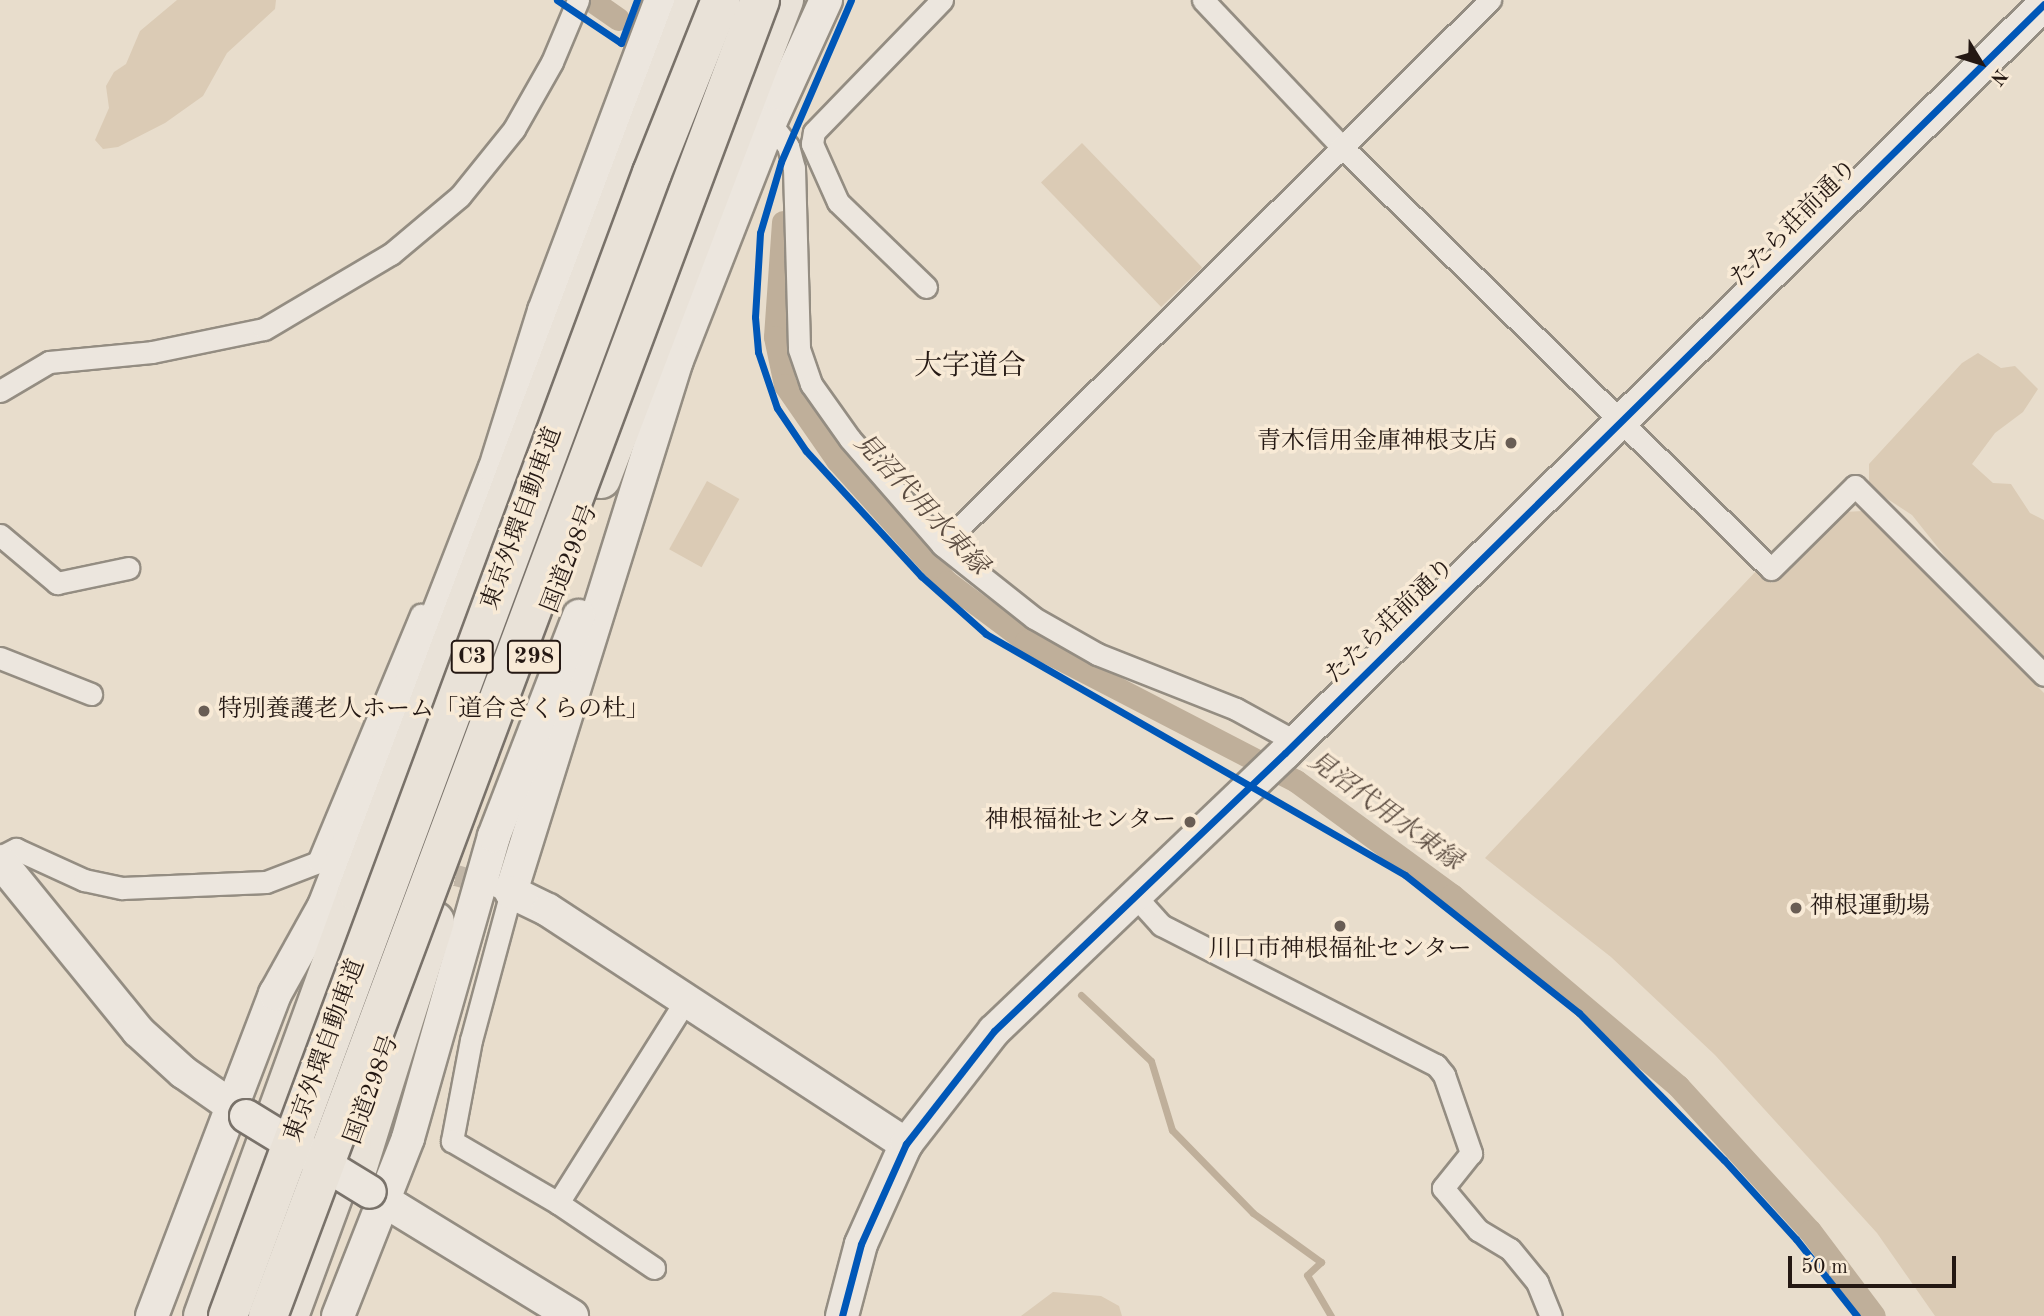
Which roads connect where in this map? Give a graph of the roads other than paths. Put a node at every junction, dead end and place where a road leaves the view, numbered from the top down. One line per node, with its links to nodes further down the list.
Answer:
1 (578, 0): 16 (street)
2 (660, 0): 18 (street)
3 (695, 0): 28 (highway)
4 (721, 0): 40 (highway, 東京外環自動車道 / C3, bridge)
5 (760, 0): 41 (highway, 東京外環自動車道 / C3, bridge)
6 (784, 0): 30 (highway, 国道298号 / 298)
7 (826, 0): 12 (street)
8 (942, 0): 14 (street)
9 (1203, 0): 13 (street)
10 (1490, 0): 13 (street)
11 (2044, 4): 17 (street, たたら荘前通り)
12 (770, 123): 15 (street); 20 (street)
13 (1341, 146): 17 (street); 20 (street)
14 (926, 287)
15 (677, 360): 27 (street); 34 (street)
16 (0, 391)
17 (1622, 422): 23 (street); 25 (street, たたら荘前通り)
18 (495, 468): 26 (street); 32 (street)
19 (0, 535): 21 (street)
20 (942, 545): 25 (street)
21 (128, 568)
22 (0, 658): 24 (street)
23 (2044, 675)
24 (91, 694)
25 (1290, 748): 29 (street, たたら荘前通り)
26 (2, 868): 32 (street)
27 (503, 889): 31 (street); 35 (street)
28 (357, 892): 38 (highway); 39 (highway)
29 (1135, 896): 33 (street, たたら荘前通り); 47 (street)
30 (435, 921): 42 (highway, 国道298号 / 298); 43 (highway)
31 (687, 999): 33 (street); 35 (street)
32 (238, 1112): 34 (street, bridge); 37 (street)
33 (906, 1143): 46 (street, たたら荘前通り)
34 (377, 1197): 44 (street); 45 (street)
35 (558, 1203): 36 (street)
36 (654, 1268)
37 (152, 1316)
38 (187, 1316)
39 (203, 1316)
40 (228, 1316)
41 (268, 1316)
42 (289, 1316)
43 (305, 1316)
44 (338, 1316)
45 (572, 1316)
46 (842, 1316)
47 (1551, 1316)

